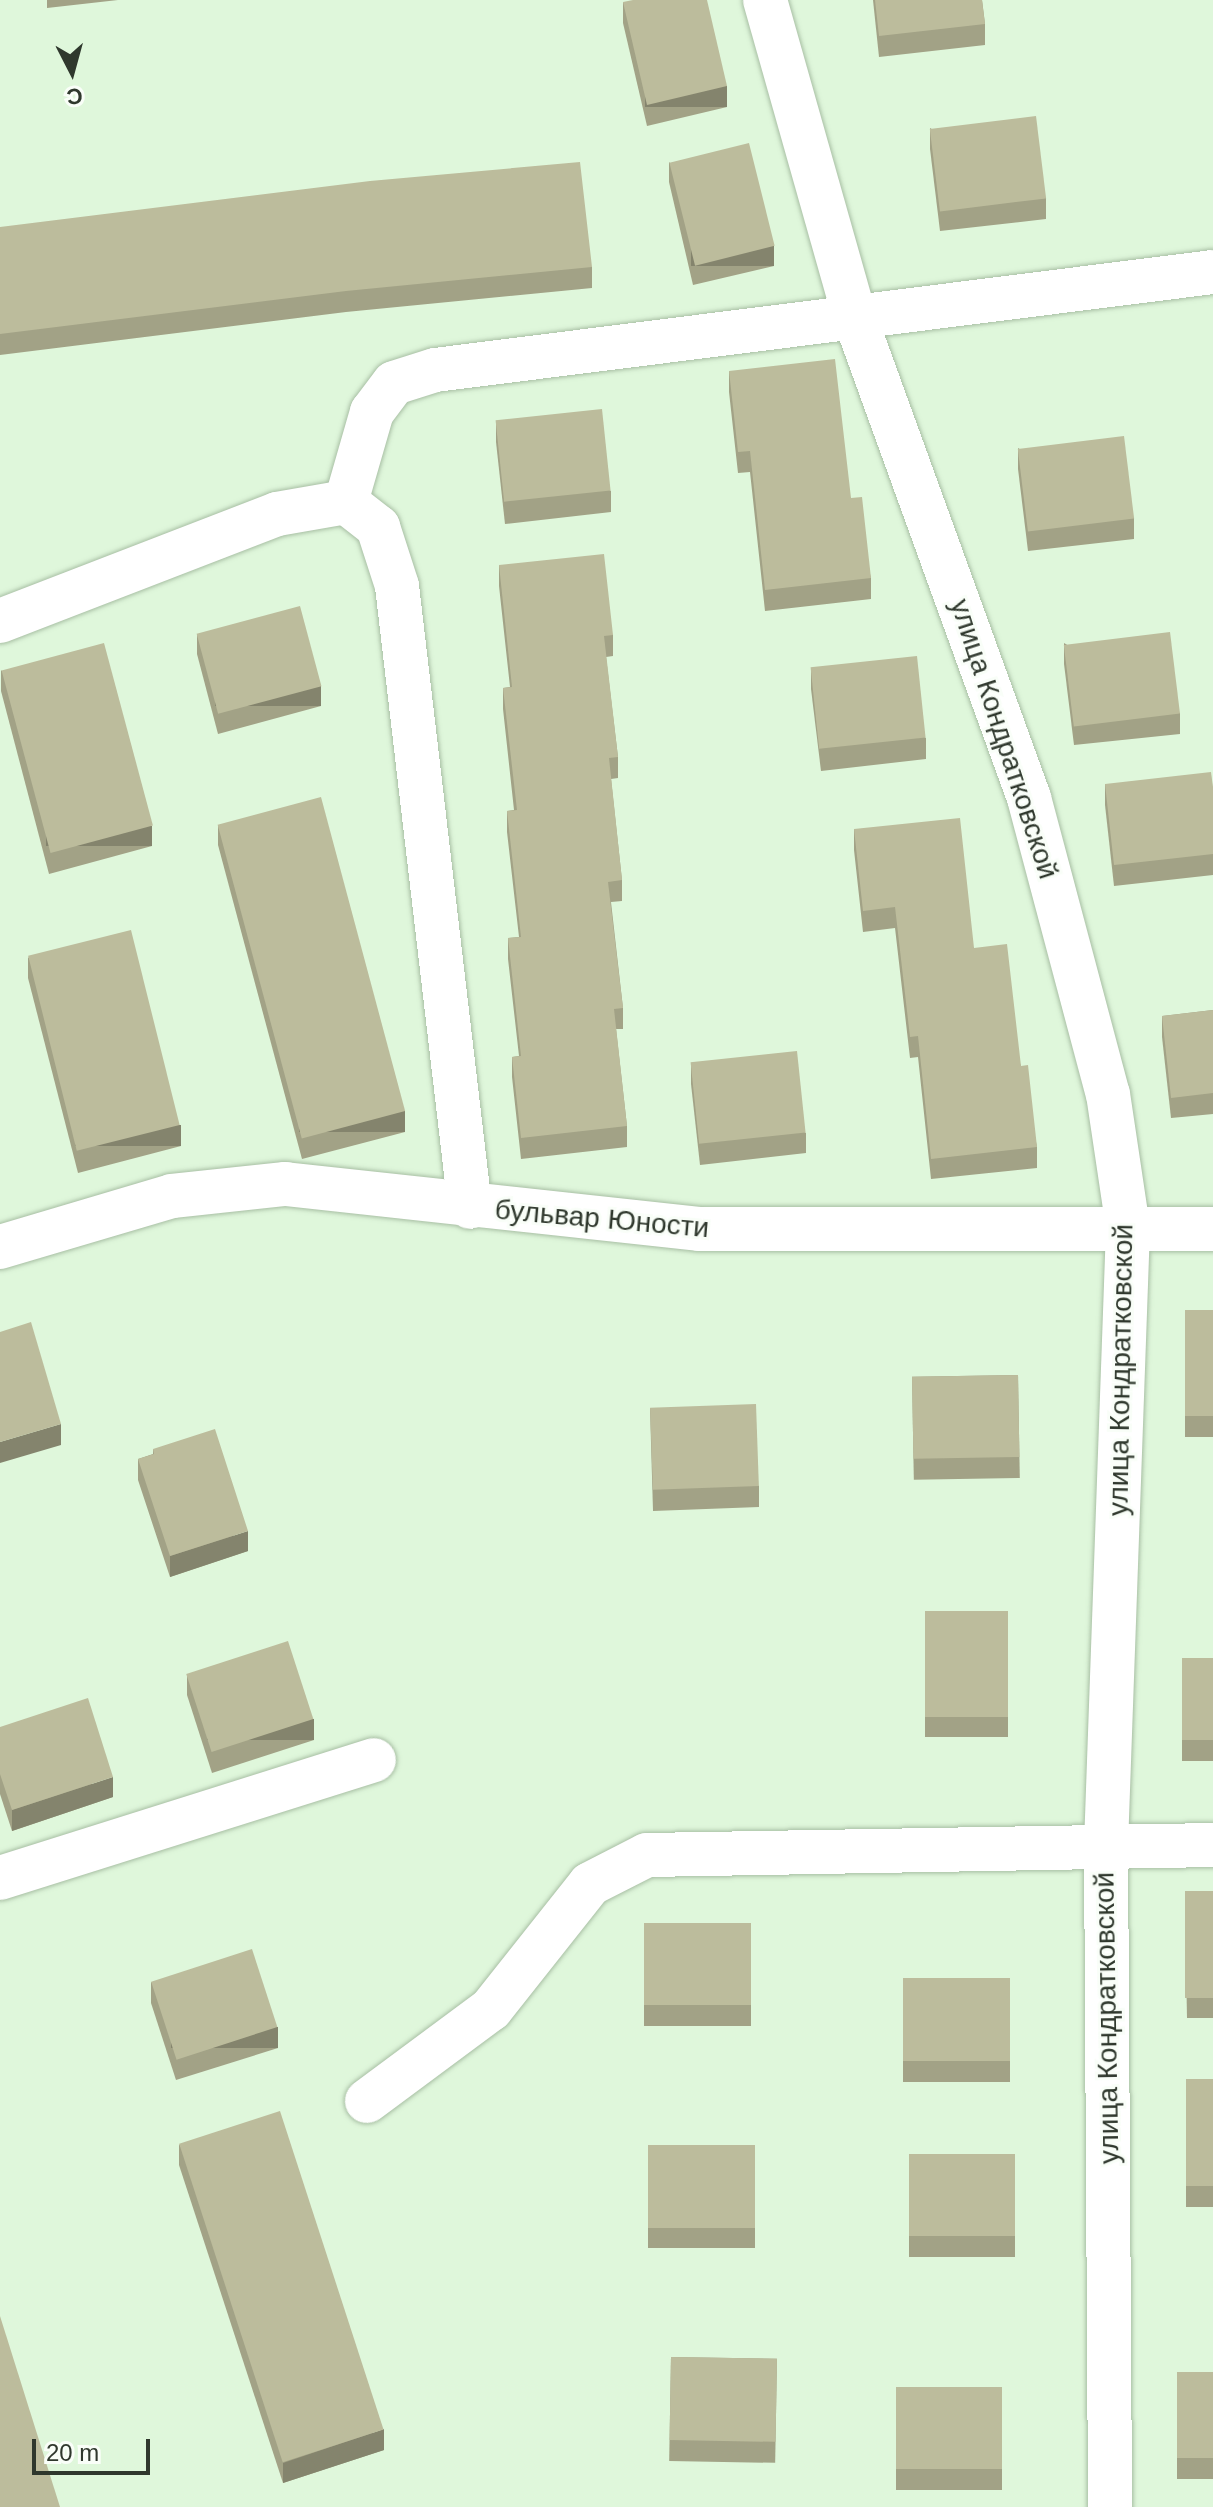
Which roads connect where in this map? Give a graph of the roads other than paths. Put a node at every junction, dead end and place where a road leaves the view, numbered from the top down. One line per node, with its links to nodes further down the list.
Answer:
1 (765, 0): 3 (street, улица Кондратковской)
2 (1213, 272): 3 (street)
3 (855, 318): 4 (street); 7 (street, улица Кондратковской)
4 (346, 502): 5 (street); 6 (street)
5 (0, 621)
6 (470, 1207): 7 (street, бульвар Юности); 9 (street, бульвар Юности)
7 (1128, 1228): 8 (street, бульвар Юности); 12 (street, улица Кондратковской)
8 (1213, 1229)
9 (0, 1247)
10 (374, 1760): 13 (street)
11 (1213, 1845): 12 (street)
12 (1106, 1846): 14 (street); 15 (street, улица Кондратковской)
13 (0, 1878)
14 (367, 2101)
15 (1110, 2507)

